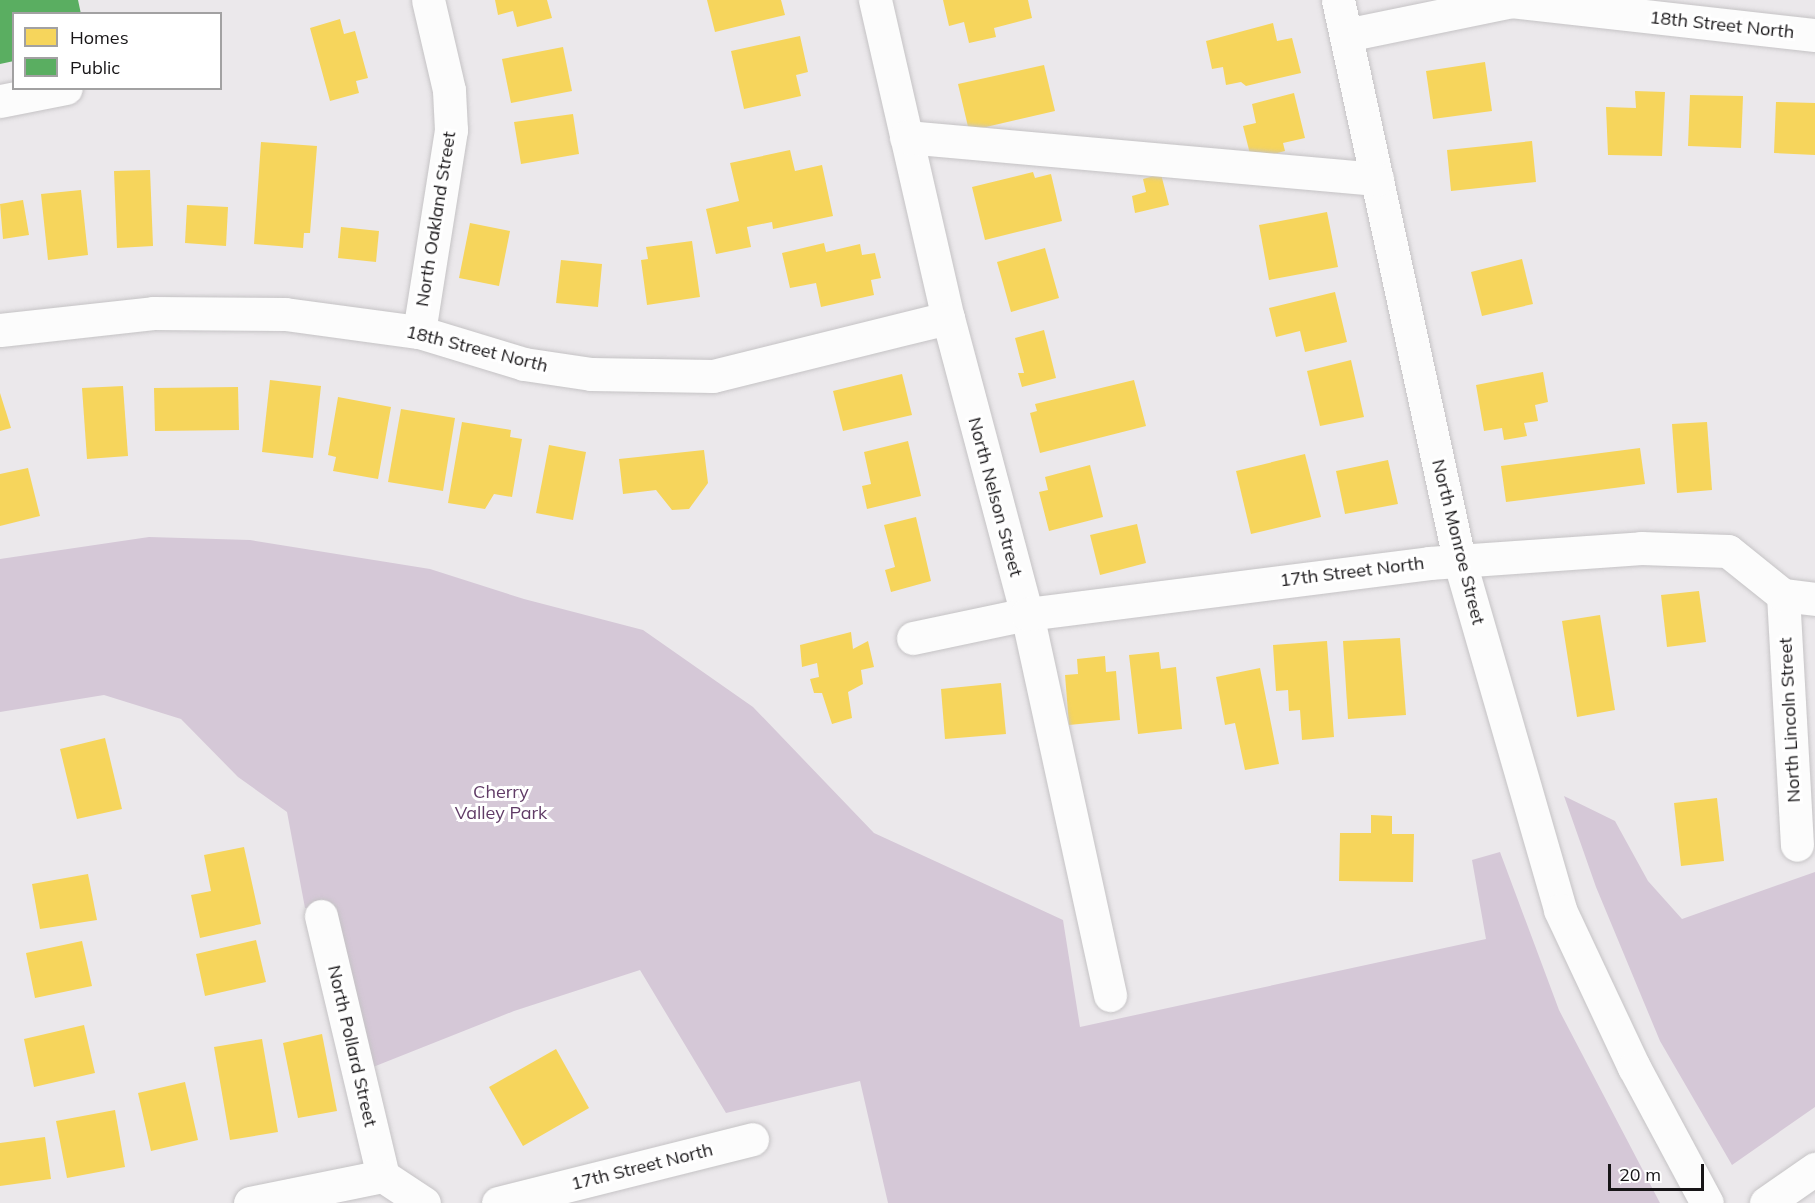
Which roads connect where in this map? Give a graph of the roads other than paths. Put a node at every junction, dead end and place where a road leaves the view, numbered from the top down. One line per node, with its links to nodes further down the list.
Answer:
1 (428, 0): 12 (main road, North Oakland Street)
2 (874, 0): 8 (main road, North Nelson Street)
3 (1338, 0): 4 (main road, North Monroe Street)
4 (1346, 35): 5 (main road, 18th Street North); 9 (main road, North Monroe Street)
5 (1815, 35)
6 (56, 90): 7 (main road)
7 (0, 101)
8 (906, 137): 9 (main road); 10 (main road, North Nelson Street)
9 (1377, 179): 13 (main road, North Monroe Street)
10 (948, 318): 12 (main road, 18th Street North); 16 (main road, North Nelson Street)
11 (0, 330): 12 (main road, 18th Street North)
12 (419, 332)
13 (1459, 559): 14 (main road, 17th Street North); 16 (main road, 17th Street North); 27 (main road, North Monroe Street)
14 (1783, 595): 15 (main road); 18 (main road, North Lincoln Street)
15 (1815, 599)
16 (1027, 614): 17 (main road, 17th Street North); 20 (main road, North Nelson Street)
17 (913, 638)
18 (1797, 845)
19 (321, 916): 23 (main road, North Pollard Street)
20 (1110, 995)
21 (752, 1139): 26 (main road, 17th Street North)
22 (1815, 1169): 28 (main road)
23 (383, 1176): 24 (main road); 25 (main road)
24 (250, 1203)
25 (424, 1203)
26 (498, 1203)
27 (1707, 1203)
28 (1766, 1203)

